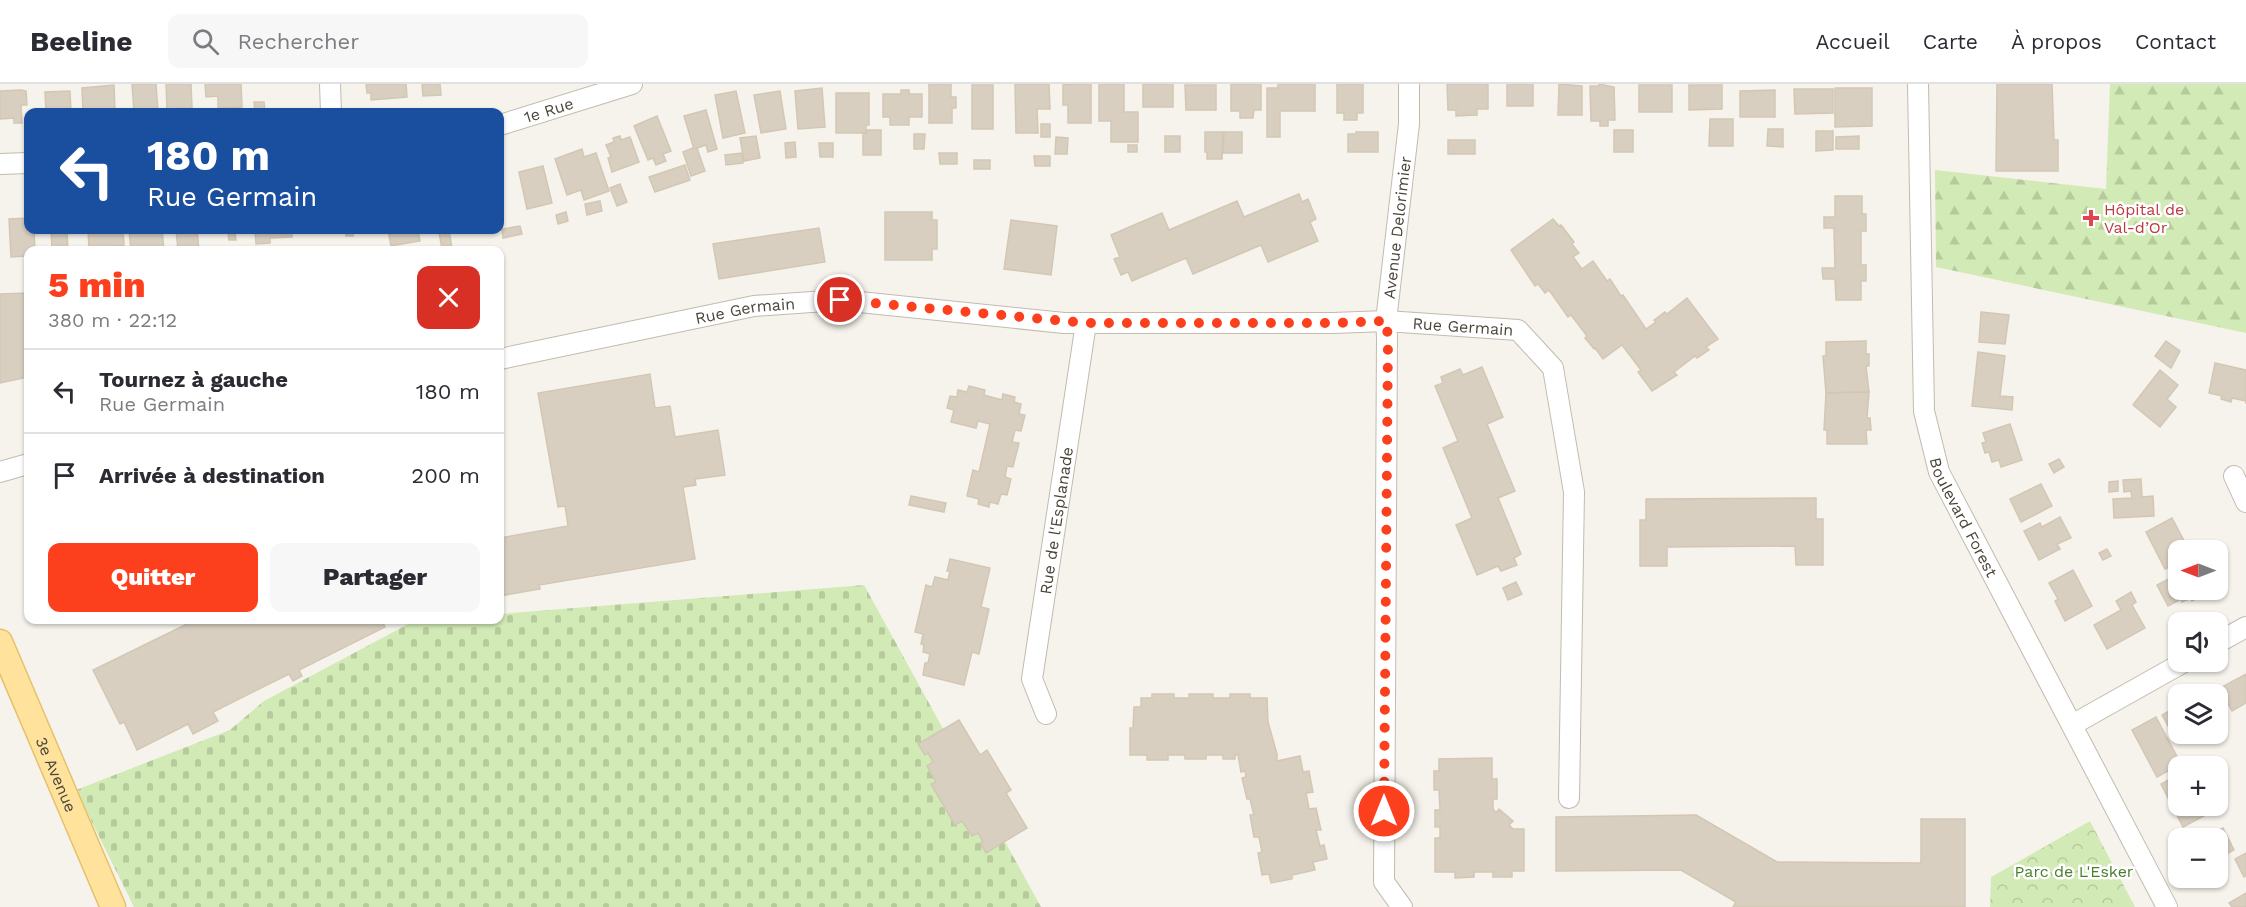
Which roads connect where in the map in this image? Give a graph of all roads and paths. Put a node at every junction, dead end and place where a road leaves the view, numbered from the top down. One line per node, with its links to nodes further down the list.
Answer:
1 (330, 84): 5 (street)
2 (632, 84): 6 (street, 1e Rue)
3 (1409, 84): 9 (street, Avenue Delorimier)
4 (1918, 84): 21 (street, Boulevard Forest)
5 (332, 108)
6 (504, 124)
7 (24, 163): 8 (street)
8 (0, 164)
9 (1386, 321): 10 (street, Rue Germain); 22 (street, Rue Germain); 24 (street, Avenue Delorimier)
10 (1086, 323): 11 (street, Rue Germain); 20 (street, Rue de l'Esplanade)
11 (504, 358)
12 (24, 465): 13 (street)
13 (0, 471)
14 (2234, 476): 15 (street)
15 (2246, 502)
16 (2246, 627): 17 (street)
17 (2228, 637)
18 (0, 642): 23 (main road, 3e Avenue)
19 (2168, 671): 21 (street)
20 (1046, 714)
21 (2072, 725): 25 (street, Boulevard Forest)
22 (1569, 798)
23 (113, 907)
24 (1402, 907)
25 (2167, 907)

